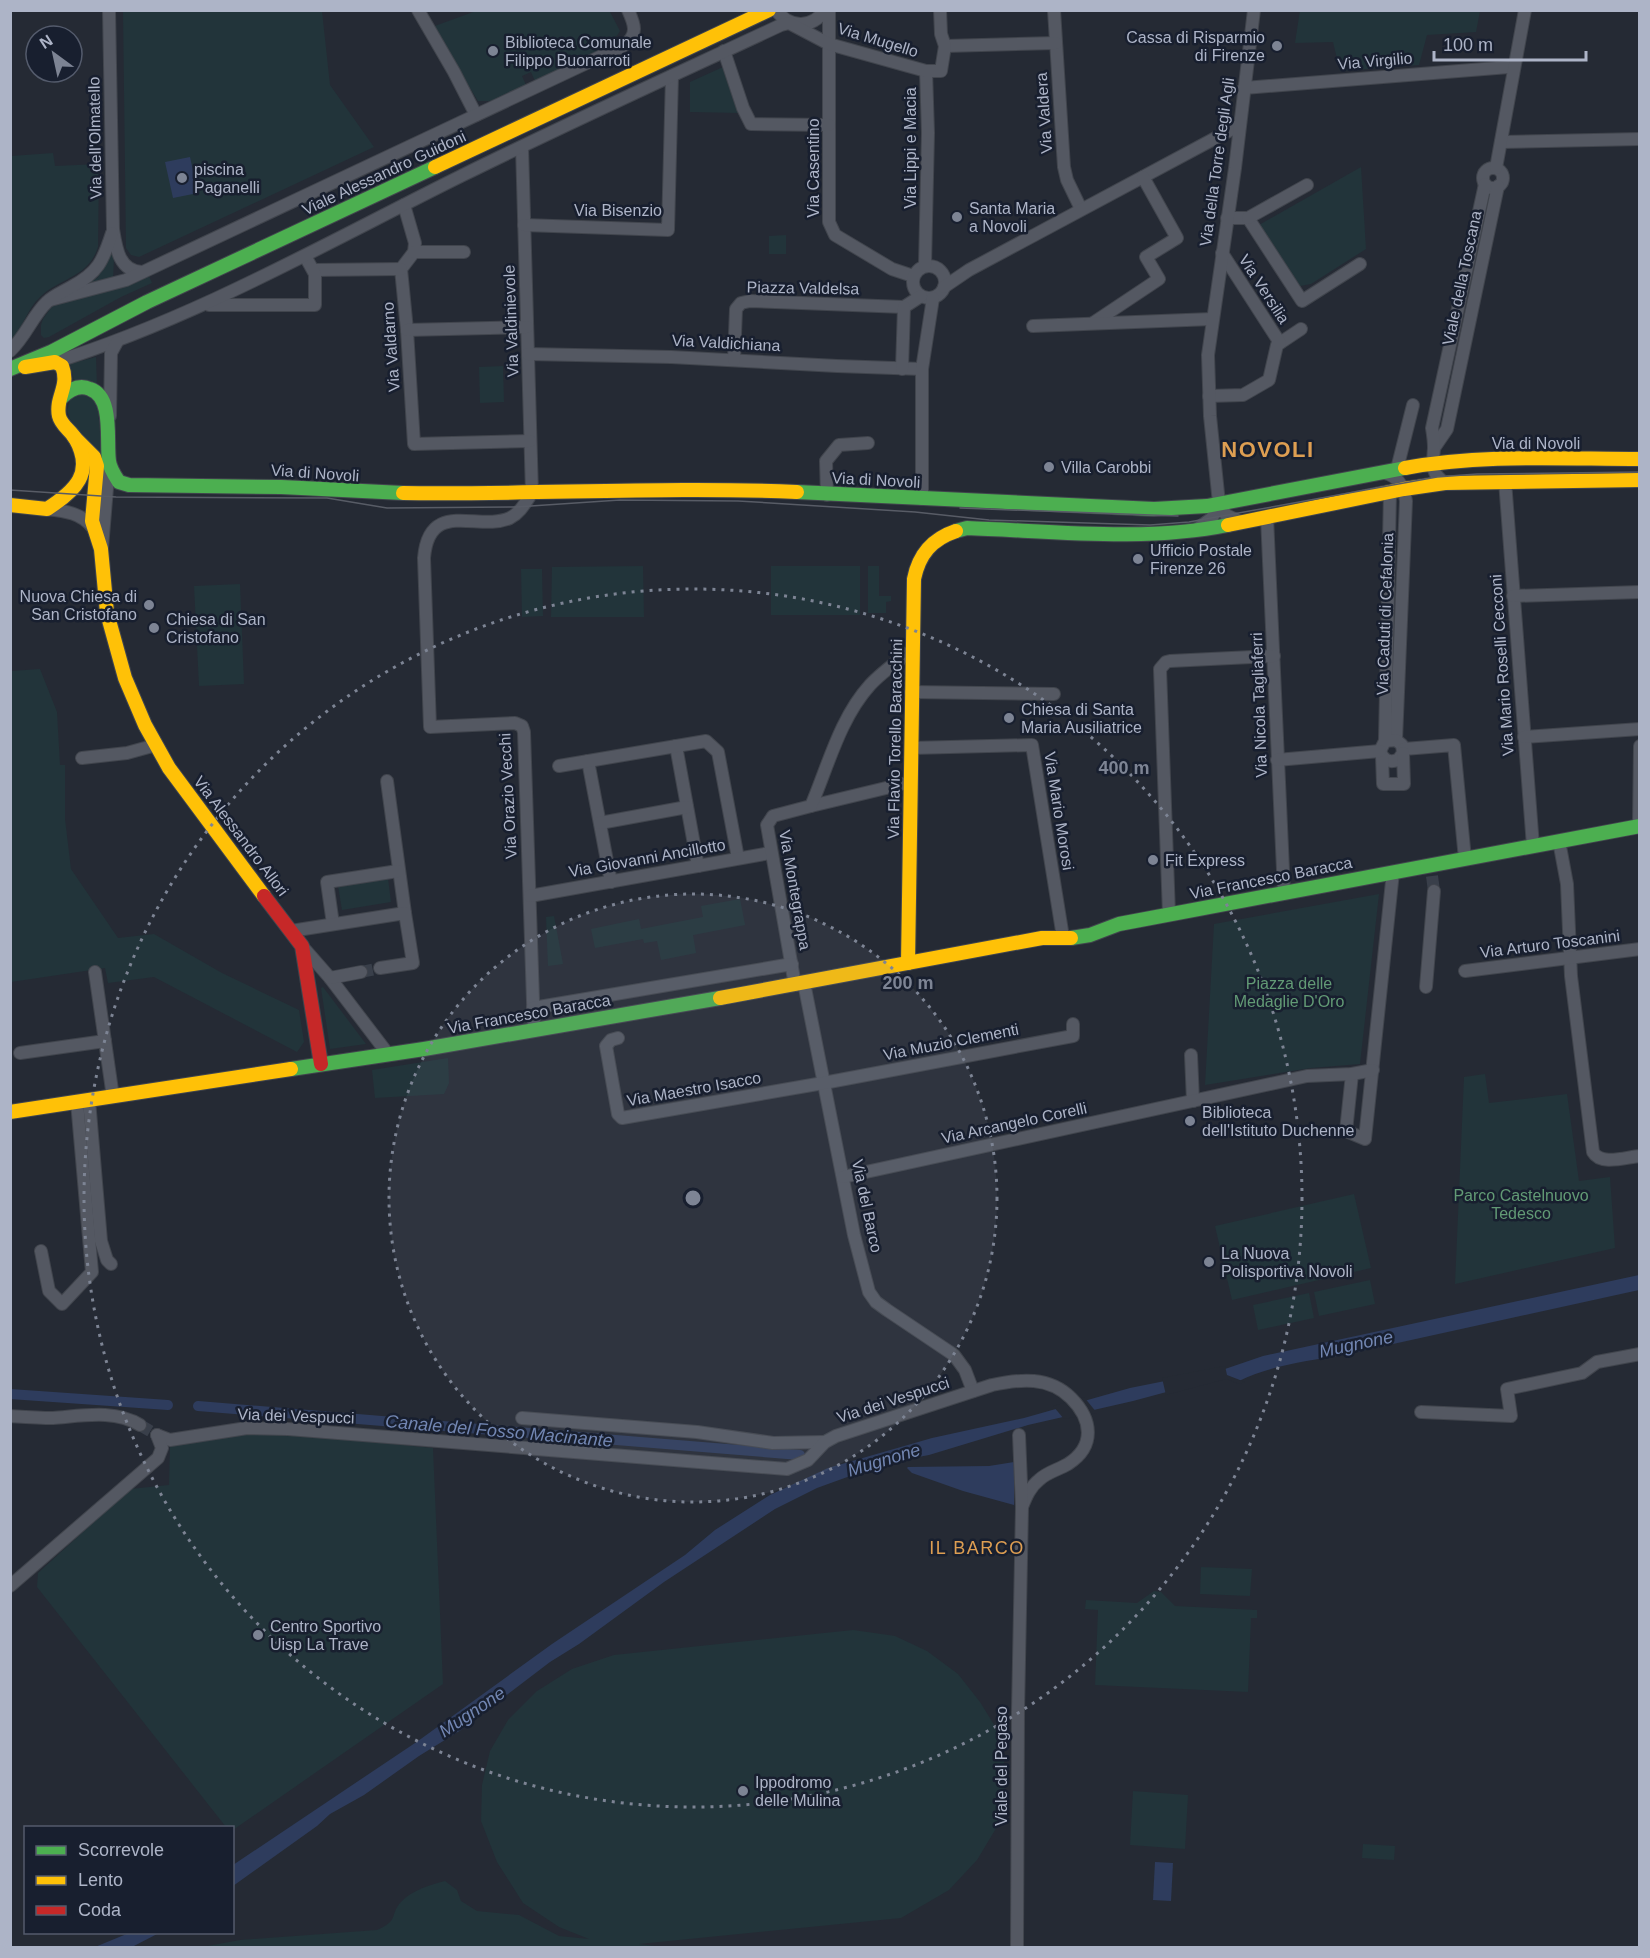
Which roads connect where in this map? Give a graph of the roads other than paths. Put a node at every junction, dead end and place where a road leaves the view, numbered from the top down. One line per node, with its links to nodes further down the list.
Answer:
1 (109, 10): 38 (street, Via dell'Olmatello)
2 (418, 10): 22 (street)
3 (627, 10): 22 (street, Viale Alessandro Guidoni)
4 (743, 10): 68 (street, Viale Alessandro Guidoni)
5 (769, 10): 68 (street, Viale Alessandro Guidoni)
6 (776, 10): 13 (street)
7 (827, 10): 13 (street); 14 (street, Via Casentino)
8 (940, 10): 16 (street, Via Lippi e Macia)
9 (1054, 10): 15 (street, Via Valdera)
10 (1254, 10): 21 (street, Via della Torre degli Agli)
11 (1520, 10): 18 (street, Viale della Toscana)
12 (1525, 10): 26 (street, Viale della Toscana)
13 (789, 23): 14 (street, Via Mugello); 17 (street)
14 (829, 41): 19 (street, Via Mugello); 23 (street, Via Casentino)
15 (1056, 43): 16 (street); 34 (street, Via Valdera)
16 (945, 46): 19 (street, Via Lippi e Macia)
17 (724, 51): 20 (street); 23 (street)
18 (1509, 67): 21 (street, Via Virgilio); 28 (street, Viale della Toscana)
19 (926, 71): 44 (street, Via Lippi e Macia)
20 (672, 76): 27 (street); 37 (street, Via Bisenzio)
21 (1244, 88): 24 (street, Via della Torre degli Agli)
22 (476, 115): 49 (street, Viale Alessandro Guidoni)
23 (829, 125): 50 (street, Via Casentino)
24 (1238, 126): 29 (street); 35 (street, Via della Torre degli Agli)
25 (1640, 139): 26 (street)
26 (1501, 142): 28 (street, Viale della Toscana)
27 (522, 147): 33 (street); 37 (street, Via Valdinievole)
28 (1493, 168): 30 (street, Viale della Toscana); 32 (street, Viale della Toscana)
29 (1143, 177): 34 (street); 57 (street, Via della Torre degli Agli)
30 (1485, 184): 32 (street); 78 (street, Viale della Toscana)
31 (1306, 185): 36 (street)
32 (1498, 186): 78 (street, Viale della Toscana)
33 (404, 206): 39 (street); 42 (street)
34 (1081, 209): 48 (street)
35 (1227, 218): 36 (street); 41 (street, Via della Torre degli Agli)
36 (1248, 218): 43 (street)
37 (525, 225): 59 (street, Via Valdinievole)
38 (114, 229): 49 (street, Via dell'Olmatello); 53 (street, Via dell'Olmatello)
39 (414, 252): 40 (street); 45 (street)
40 (464, 252)
41 (1222, 253): 56 (street, Via della Torre degli Agli); 63 (street, Via Versilia)
42 (305, 256): 46 (street); 54 (street)
43 (1360, 264)
44 (925, 266): 47 (street); 50 (street)
45 (401, 269): 46 (street); 61 (street, Via Valdarno)
46 (314, 270): 54 (street)
47 (940, 270): 48 (street); 51 (street)
48 (969, 270): 51 (street)
49 (142, 272): 53 (street, Viale Alessandro Guidoni)
50 (913, 276): 52 (street)
51 (944, 287): 52 (street)
52 (927, 297): 55 (street); 70 (street)
53 (48, 301): 64 (street)
54 (205, 305): 62 (street)
55 (904, 307): 66 (street, Piazza Valdelsa); 69 (street)
56 (1212, 319): 57 (street); 71 (street, Via della Torre degli Agli)
57 (1093, 323): 58 (street)
58 (1034, 326)
59 (527, 327): 61 (street); 65 (street, Via Valdinievole)
60 (1301, 329): 63 (street, Via Versilia)
61 (407, 330): 76 (street, Via Valdarno)
62 (117, 342): 67 (street); 74 (street, Via Alessandro Allori)
63 (1280, 343): 71 (street, Via Versilia)
64 (10, 351)
65 (528, 354): 66 (street, Via Valdichiana); 76 (street, Via Valdinievole)
66 (734, 360): 69 (street, Via Valdichiana)
67 (52, 363): 68 (street); 72 (street)
68 (12, 364)
69 (902, 369): 70 (street, Via Valdichiana)
70 (922, 369): 90 (street)
71 (1209, 396): 91 (street, Via della Torre degli Agli)
72 (61, 398): 74 (street, Via Alessandro Allori); 75 (street)
73 (1413, 405): 82 (street)
74 (108, 426): 80 (street, Via Alessandro Allori)
75 (74, 437): 93 (street); 96 (street, Via Alessandro Allori)
76 (530, 441): 88 (street, Via Valdinievole)
77 (868, 443): 89 (street)
78 (1434, 448): 81 (street)
79 (1640, 459): 81 (street, Via di Novoli)
80 (109, 462): 88 (street, Via di Novoli); 98 (street, Via Alessandro Allori)
81 (1432, 463): 82 (street, Via di Novoli); 86 (street)
82 (1397, 469): 83 (street, Via di Novoli)
83 (1381, 472): 87 (street); 91 (street, Via di Novoli)
84 (1640, 480): 85 (street)
85 (1505, 481): 86 (street); 100 (street, Via Mario Roselli Cecconi)
86 (1445, 483): 87 (street)
87 (1397, 491): 94 (street); 111 (street, Via Caduti di Cefalonia)
88 (532, 493): 89 (street, Via di Novoli); 133 (street, Via Orazio Vecchi)
89 (826, 495): 90 (street, Via di Novoli)
90 (922, 499): 91 (street, Via di Novoli)
91 (1219, 503): 95 (street); 97 (street)
92 (10, 505): 93 (street)
93 (47, 509): 96 (street)
94 (1267, 517): 95 (street); 102 (street, Via Nicola Tagliaferri)
95 (1242, 522): 97 (street)
96 (93, 528): 98 (street, Via Alessandro Allori)
97 (1195, 530): 101 (street, Via Flavio Torello Baracchini)
98 (101, 549): 107 (street, Via Alessandro Allori)
99 (1640, 592): 100 (street)
100 (1513, 596): 106 (street, Via Mario Roselli Cecconi)
101 (912, 650): 103 (street, Via Flavio Torello Baracchini); 118 (street)
102 (1274, 656): 113 (street, Via Nicola Tagliaferri); 135 (street)
103 (911, 692): 104 (street); 110 (street, Via Flavio Torello Baracchini)
104 (1054, 694)
105 (1640, 729): 106 (street)
106 (1524, 736): 123 (street, Via Mario Roselli Cecconi)
107 (156, 745): 112 (street); 137 (street, Via Alessandro Allori)
108 (676, 746): 114 (street); 119 (street); 125 (street)
109 (1640, 746): 121 (street)
110 (911, 748): 117 (street, Via Flavio Torello Baracchini); 138 (street, Via Mario Morosi)
111 (1392, 748): 113 (street); 126 (street)
112 (82, 758)
113 (1277, 760): 132 (street, Via Nicola Tagliaferri)
114 (588, 761): 115 (street); 120 (street)
115 (560, 766)
116 (387, 781): 128 (street)
117 (910, 782): 118 (street); 142 (street, Via Flavio Torello Baracchini)
118 (811, 806): 124 (street, Via Montegrappa)
119 (687, 807): 120 (street); 127 (street)
120 (600, 823): 130 (street)
121 (1639, 826): 122 (street, Via Francesco Baracca)
122 (1559, 841): 123 (street, Via Francesco Baracca); 141 (street)
123 (1533, 846): 126 (street, Via Francesco Baracca)
124 (770, 853): 125 (street, Via Giovanni Ancillotto); 143 (street, Via Montegrappa)
125 (738, 858): 127 (street, Via Giovanni Ancillotto)
126 (1466, 859): 129 (street, Via Francesco Baracca)
127 (698, 866): 130 (street, Via Giovanni Ancillotto)
128 (398, 870): 134 (street); 136 (street)
129 (1393, 872): 132 (street, Via Francesco Baracca); 160 (street)
130 (610, 882): 133 (street, Via Giovanni Ancillotto)
131 (1434, 891): 150 (street)
132 (1284, 892): 135 (street, Via Francesco Baracca)
133 (530, 896): 151 (street, Via Orazio Vecchi)
134 (405, 913): 136 (street); 144 (street)
135 (1169, 914): 138 (street, Via Francesco Baracca)
136 (333, 924): 137 (street)
137 (291, 931): 139 (street, Via Alessandro Allori)
138 (1057, 934): 142 (street, Via Francesco Baracca)
139 (302, 946): 148 (street, Via Alessandro Allori); 159 (street, Via Alessandro Allori)
140 (1640, 949): 141 (street, Via Arturo Toscanini)
141 (1569, 958): 145 (street, Via Arturo Toscanini); 167 (street)
142 (908, 963): 149 (street, Via Francesco Baracca)
143 (792, 964): 149 (street, Via Montegrappa); 151 (street, Via Francesco Baracca)
144 (380, 968)
145 (1465, 971)
146 (95, 972): 155 (street)
147 (361, 972): 148 (street)
148 (330, 978): 157 (street, Via Alessandro Allori)
149 (799, 984): 153 (street, Via Francesco Baracca); 162 (street, Via del Barco)
150 (1426, 987)
151 (533, 1008): 153 (street, Via Orazio Vecchi)
152 (1073, 1024): 162 (street, Via Muzio Clementi)
153 (534, 1030): 157 (street, Via Francesco Baracca)
154 (618, 1038): 162 (street, Via Maestro Isacco)
155 (105, 1041): 156 (street); 163 (street)
156 (20, 1053)
157 (388, 1054): 159 (street, Via Francesco Baracca)
158 (1191, 1055): 165 (street)
159 (321, 1064): 163 (street, Via Francesco Baracca)
160 (1373, 1070): 161 (street, Via Arcangelo Corelli); 161 (street)
161 (1352, 1074): 165 (street, Via Arcangelo Corelli)
162 (824, 1083): 168 (street, Via del Barco)
163 (113, 1096): 164 (street, Via Francesco Baracca)
164 (83, 1101): 166 (street, Via Francesco Baracca); 169 (street)
165 (1192, 1101): 168 (street, Via Arcangelo Corelli)
166 (10, 1112)
167 (1640, 1156)
168 (843, 1178): 173 (street, Via del Barco)
169 (94, 1225): 170 (street); 171 (street)
170 (41, 1251)
171 (111, 1264)
172 (1640, 1354): 174 (street)
173 (973, 1391): 179 (street, Via dei Vespucci); 180 (street, Via dei Vespucci)
174 (1421, 1412)
175 (10, 1416): 177 (street)
176 (522, 1418): 179 (street, Via dei Vespucci)
177 (140, 1425)
178 (1019, 1435): 180 (street)
179 (817, 1451): 181 (street, Via dei Vespucci)
180 (1022, 1506): 182 (street, Viale del Pegaso)
181 (10, 1587)
182 (1017, 1947)

